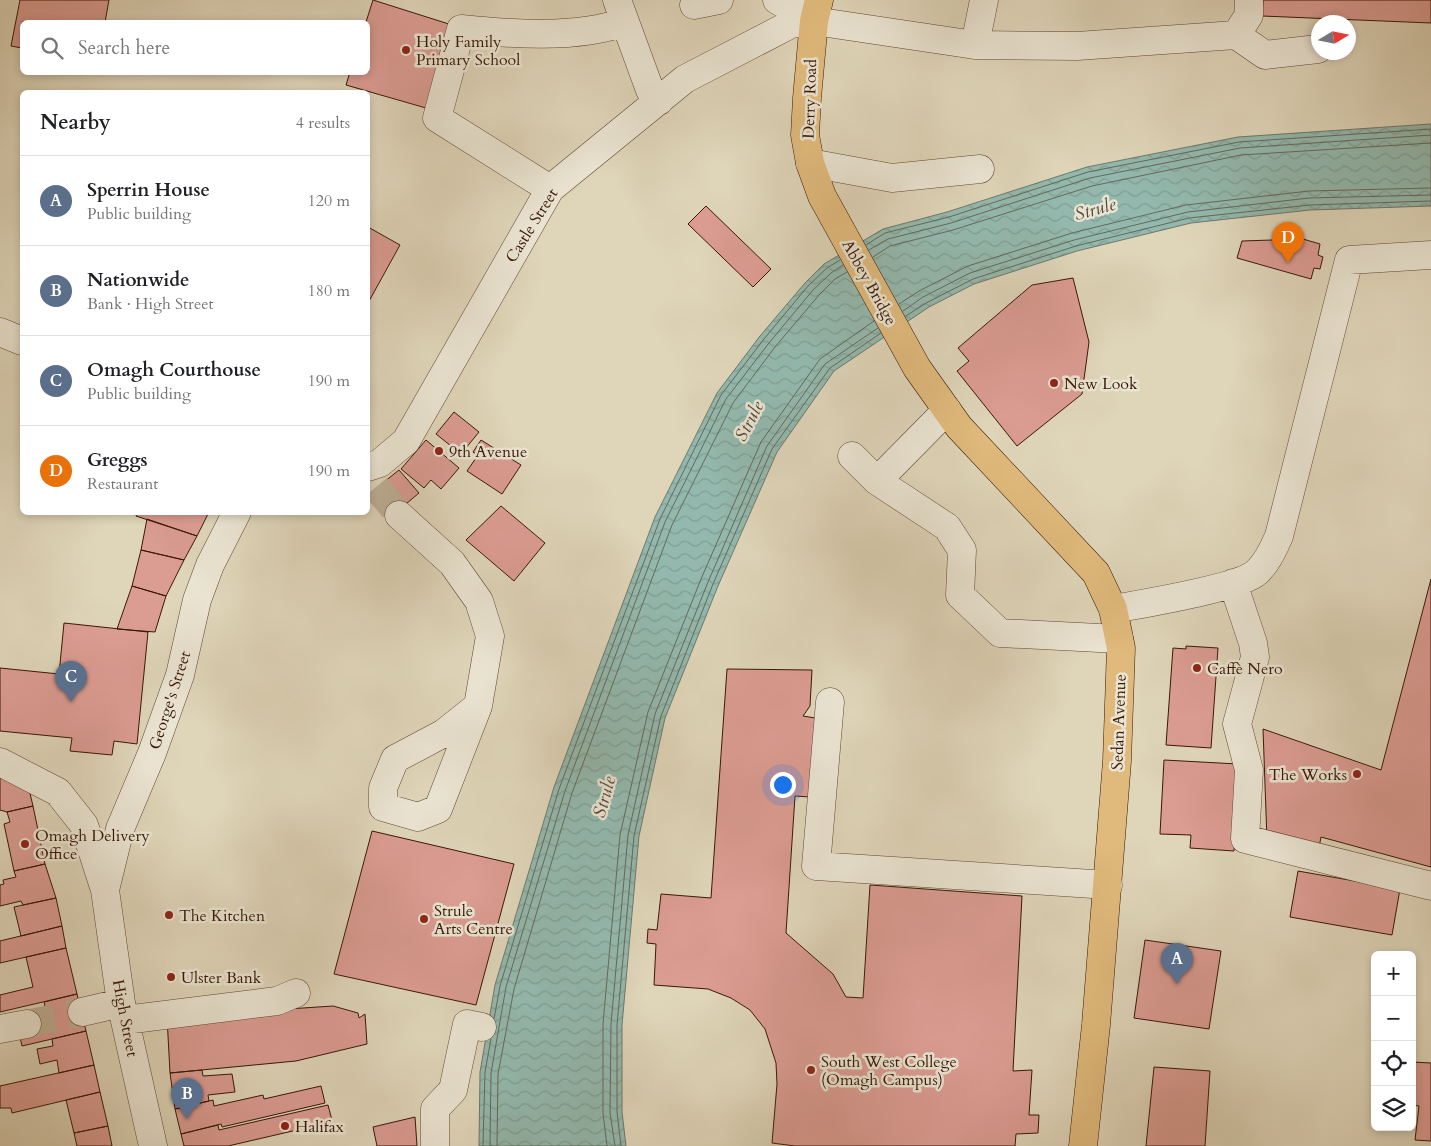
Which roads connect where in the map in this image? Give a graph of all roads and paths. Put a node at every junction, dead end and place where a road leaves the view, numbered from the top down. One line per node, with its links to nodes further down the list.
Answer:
1 (777, 0): 5 (street)
2 (984, 0): 7 (street)
3 (1249, 0): 6 (street)
4 (621, 11): 9 (street); 12 (street)
5 (817, 11): 7 (street); 9 (street, Castle Street); 10 (main road, Derry Road)
6 (1236, 35): 7 (street); 8 (street)
7 (975, 45)
8 (1311, 49)
9 (659, 101): 12 (street, Castle Street)
10 (810, 163): 11 (street); 13 (main road, Derry Road)
11 (980, 169)
12 (550, 189): 20 (street, Castle Street)
13 (822, 196): 17 (main road, Abbey Bridge)
14 (1431, 255): 24 (street)
15 (0, 332): 16 (street)
16 (20, 340)
17 (918, 368): 18 (main road, Sedan Avenue)
18 (947, 410): 21 (street); 25 (main road, Sedan Avenue)
19 (852, 456): 21 (street)
20 (371, 473)
21 (877, 481): 26 (street)
22 (235, 515): 32 (street, George's Street)
23 (398, 515): 28 (street)
24 (1233, 584): 25 (street); 31 (street)
25 (1113, 610): 26 (main road, Sedan Avenue)
26 (1119, 639): 30 (main road, Sedan Avenue)
27 (830, 702): 30 (street)
28 (478, 706)
29 (0, 762): 32 (street)
30 (1108, 885): 41 (main road, Sedan Avenue)
31 (1431, 886)
32 (105, 890): 35 (street, High Street)
33 (296, 993): 35 (street)
34 (82, 1012): 35 (street)
35 (123, 1012): 39 (street, High Street)
36 (27, 1024): 38 (street)
37 (482, 1027): 40 (street)
38 (0, 1029)
39 (153, 1146)
40 (435, 1146)
41 (1083, 1146)

